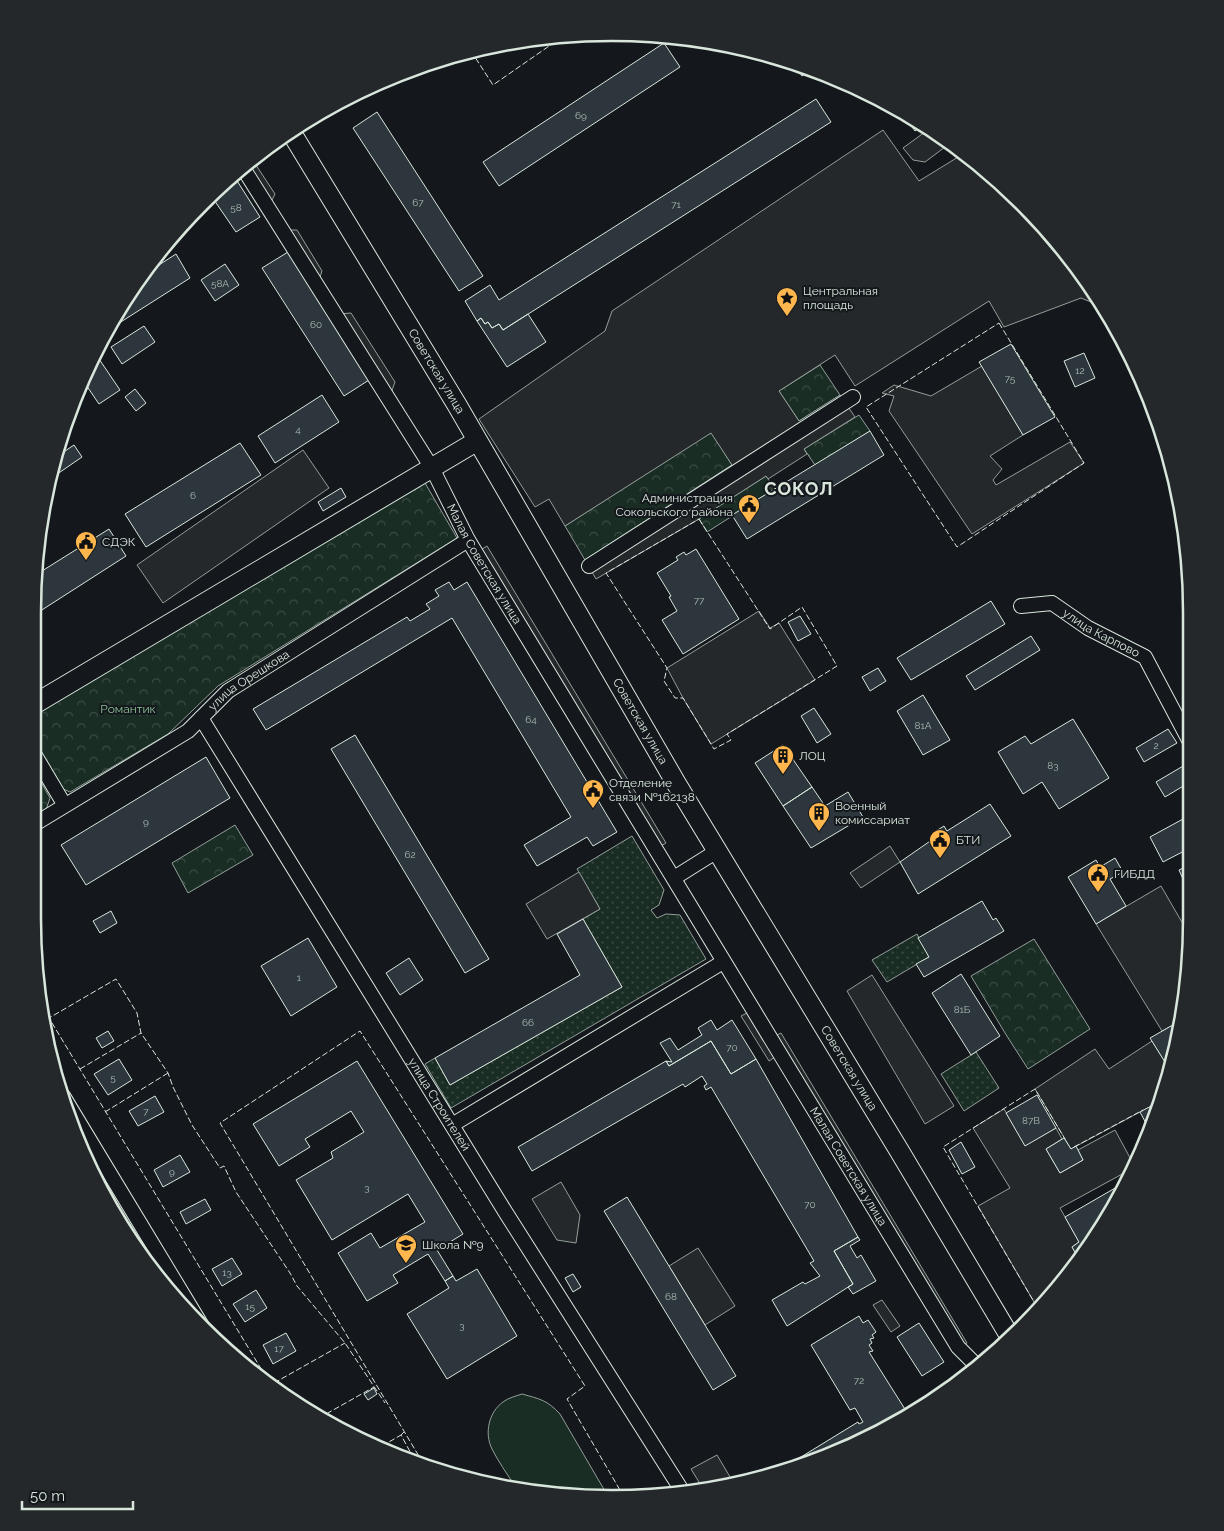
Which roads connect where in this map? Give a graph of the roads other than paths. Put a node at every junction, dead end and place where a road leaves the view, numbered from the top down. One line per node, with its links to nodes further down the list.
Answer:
1 (294, 137): 4 (main road, Советская улица)
2 (247, 174): 5 (street, Малая Советская улица)
3 (853, 397): 7 (street)
4 (477, 441): 5 (main road); 15 (main road, Советская улица)
5 (432, 468): 6 (street, Малая Советская улица); 9 (main road)
6 (468, 540): 10 (street, улица Орешкова); 16 (street, Малая Советская улица)
7 (589, 566)
8 (1021, 606): 11 (street, улица Карпово)
9 (41, 700)
10 (201, 718): 13 (street, улица Орешкова); 19 (street, улица Строителей)
11 (1183, 728)
12 (41, 765): 13 (street)
13 (64, 804): 14 (street, улица Орешкова)
14 (41, 820)
15 (717, 851): 16 (street); 21 (main road, Советская улица)
16 (674, 878): 17 (street, Малая Советская улица)
17 (723, 962): 19 (street); 22 (street, Малая Советская улица)
18 (81, 1125): 20 (street)
19 (452, 1125): 23 (street, улица Строителей)
20 (184, 1296)
21 (1006, 1332)
22 (972, 1362)
23 (679, 1486)

